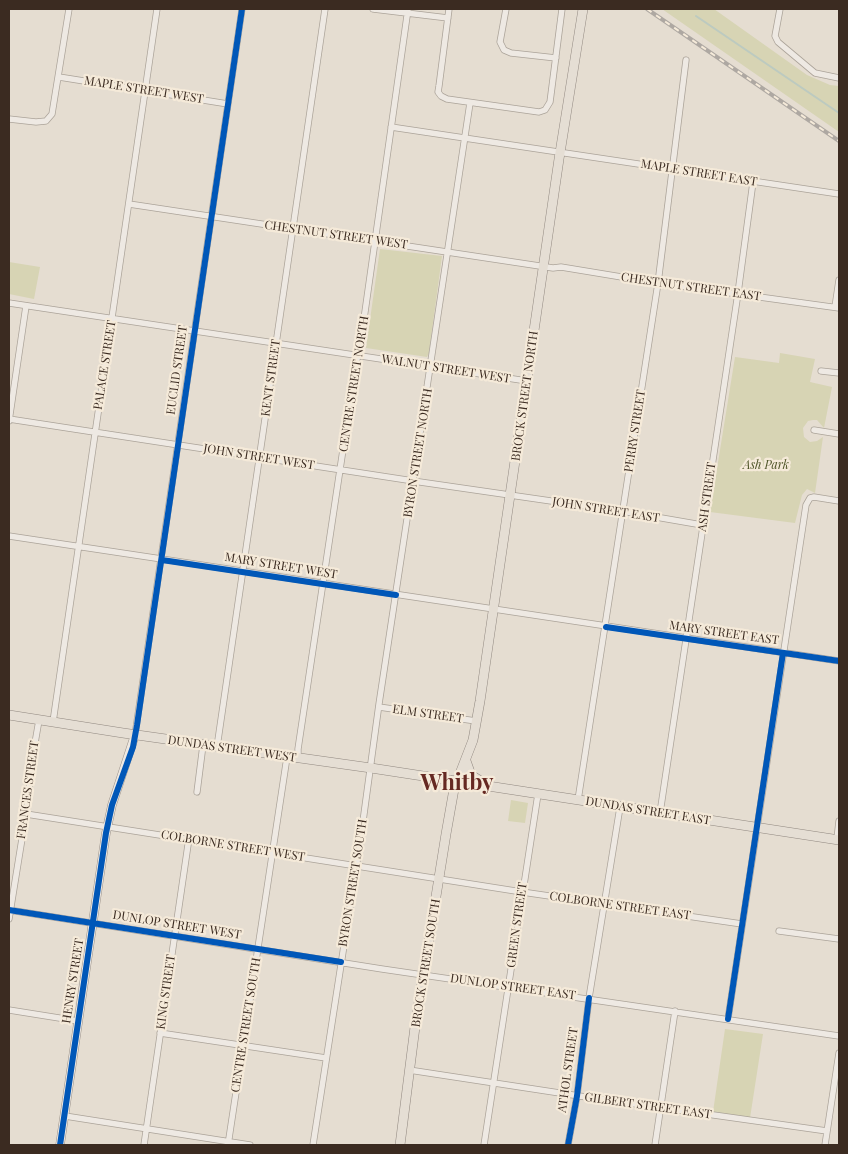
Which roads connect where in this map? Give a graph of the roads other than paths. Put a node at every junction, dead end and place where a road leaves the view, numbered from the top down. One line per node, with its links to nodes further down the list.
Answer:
1 (69, 9): 15 (street)
2 (157, 9): 17 (street, PALACE STREET)
3 (242, 9): 19 (street, EUCLID STREET)
4 (325, 9): 29 (street, KENT STREET)
5 (373, 9): 11 (street)
6 (449, 9): 12 (street)
7 (506, 9): 13 (street)
8 (562, 9): 13 (street)
9 (583, 9): 23 (main road, BROCK STREET NORTH)
10 (780, 9): 16 (street)
11 (408, 11): 12 (street); 21 (street, CENTRE STREET NORTH)
12 (448, 18): 18 (street)
13 (556, 58): 18 (street)
14 (686, 60): 24 (street, PERRY STREET)
15 (59, 77): 17 (street, MAPLE STREET WEST); 20 (street)
16 (839, 78)
17 (145, 91): 19 (street, MAPLE STREET WEST); 27 (street, PALACE STREET)
18 (470, 102): 22 (street, BYRON STREET NORTH)
19 (228, 104): 28 (street, EUCLID STREET)
20 (9, 118)
21 (391, 128): 22 (street); 30 (street, CENTRE STREET NORTH)
22 (464, 138): 23 (street); 31 (street, BYRON STREET NORTH)
23 (560, 153): 24 (street, MAPLE STREET EAST); 32 (main road, BROCK STREET NORTH)
24 (672, 169): 25 (street, MAPLE STREET EAST); 34 (street, PERRY STREET)
25 (752, 182): 26 (street, MAPLE STREET EAST); 35 (street, ASH STREET)
26 (839, 194)
27 (129, 204): 28 (street, CHESTNUT STREET WEST); 39 (street, PALACE STREET)
28 (211, 216): 29 (street, CHESTNUT STREET WEST); 40 (street, EUCLID STREET)
29 (293, 229): 30 (street, CHESTNUT STREET WEST); 41 (street, KENT STREET)
30 (375, 241): 31 (street, CHESTNUT STREET WEST); 42 (street, CENTRE STREET NORTH)
31 (448, 252): 32 (street, CHESTNUT STREET WEST); 43 (street, BYRON STREET NORTH)
32 (544, 266): 34 (street, CHESTNUT STREET EAST); 46 (main road, BROCK STREET NORTH)
33 (839, 280): 38 (street)
34 (658, 283): 35 (street, CHESTNUT STREET EAST); 57 (street, PERRY STREET)
35 (738, 293): 38 (street, CHESTNUT STREET EAST); 58 (street, ASH STREET)
36 (9, 303): 37 (street, WALNUT STREET WEST)
37 (26, 306): 39 (street, WALNUT STREET WEST); 47 (street)
38 (837, 308)
39 (112, 319): 40 (street, WALNUT STREET WEST); 49 (street, PALACE STREET)
40 (194, 332): 41 (street, WALNUT STREET WEST); 51 (street, EUCLID STREET)
41 (276, 343): 42 (street, WALNUT STREET WEST); 52 (street, KENT STREET)
42 (358, 356): 43 (street, WALNUT STREET WEST); 53 (street, CENTRE STREET NORTH)
43 (430, 366): 46 (street, WALNUT STREET WEST); 54 (street, BYRON STREET NORTH)
44 (821, 371): 45 (street)
45 (839, 373)
46 (527, 381): 55 (main road, BROCK STREET NORTH)
47 (9, 420): 49 (street, JOHN STREET WEST)
48 (814, 430): 50 (street)
49 (95, 432): 51 (street, JOHN STREET WEST); 60 (street, PALACE STREET)
50 (839, 434)
51 (178, 445): 52 (street, JOHN STREET WEST); 61 (street, EUCLID STREET)
52 (259, 457): 53 (street, JOHN STREET WEST); 62 (street, KENT STREET)
53 (340, 470): 54 (street, JOHN STREET WEST); 63 (street, CENTRE STREET NORTH)
54 (414, 482): 55 (street, JOHN STREET WEST); 64 (street, BYRON STREET NORTH)
55 (510, 496): 57 (street, JOHN STREET EAST); 65 (main road, BROCK STREET NORTH)
56 (839, 501): 68 (street)
57 (622, 511): 58 (street, JOHN STREET EAST); 66 (street, PERRY STREET)
58 (702, 525): 67 (street, ASH STREET)
59 (9, 536): 60 (street, MARY STREET WEST)
60 (78, 547): 61 (street, MARY STREET WEST); 74 (street, PALACE STREET)
61 (162, 560): 62 (street, MARY STREET WEST); 75 (street, EUCLID STREET)
62 (242, 572): 63 (street, MARY STREET WEST); 77 (street, KENT STREET)
63 (323, 584): 64 (street, MARY STREET WEST); 79 (street, CENTRE STREET NORTH)
64 (396, 595): 65 (street, MARY STREET WEST); 70 (street, BYRON STREET NORTH)
65 (492, 609): 66 (street, MARY STREET EAST); 73 (main road, BROCK STREET NORTH)
66 (606, 627): 67 (street, MARY STREET EAST); 86 (street, PERRY STREET)
67 (686, 639): 68 (street, MARY STREET EAST); 88 (street, ASH STREET)
68 (783, 653): 69 (street, MARY STREET EAST); 92 (street)
69 (839, 661)
70 (379, 707): 73 (street, ELM STREET); 81 (street, BYRON STREET NORTH)
71 (9, 715): 72 (main road, DUNDAS STREET WEST)
72 (40, 720): 74 (main road, DUNDAS STREET WEST); 89 (street, FRANCES STREET)
73 (476, 721): 80 (main road, BROCK STREET NORTH)
74 (53, 722): 75 (main road, DUNDAS STREET WEST)
75 (135, 735): 76 (main road, DUNDAS STREET WEST); 91 (main road, HENRY STREET)
76 (203, 745): 77 (main road, DUNDAS STREET WEST); 84 (street)
77 (217, 746): 78 (main road, DUNDAS STREET WEST)
78 (287, 757): 79 (main road, DUNDAS STREET WEST); 95 (street, CENTRE STREET SOUTH)
79 (298, 758): 81 (main road, DUNDAS STREET WEST)
80 (466, 761): 82 (main road, BROCK STREET NORTH); 83 (main road)
81 (371, 768): 82 (main road, DUNDAS STREET WEST); 96 (street, BYRON STREET SOUTH)
82 (456, 781): 83 (main road, DUNDAS STREET EAST); 97 (main road, BROCK STREET SOUTH)
83 (491, 787): 85 (main road, DUNDAS STREET EAST)
84 (197, 792)
85 (538, 794): 86 (main road, DUNDAS STREET EAST); 98 (street, GREEN STREET)
86 (578, 800): 87 (main road, DUNDAS STREET EAST)
87 (620, 807): 88 (main road, DUNDAS STREET EAST); 99 (street, ATHOL STREET)
88 (660, 812): 92 (main road, DUNDAS STREET EAST)
89 (26, 814): 91 (street, COLBORNE STREET WEST); 100 (street, FRANCES STREET)
90 (839, 821): 94 (street)
91 (108, 827): 93 (street, COLBORNE STREET WEST); 102 (main road, HENRY STREET)
92 (757, 827): 94 (main road, DUNDAS STREET EAST); 103 (street)
93 (189, 838): 95 (street, COLBORNE STREET WEST); 105 (street, KING STREET)
94 (838, 839)
95 (272, 852): 96 (street, COLBORNE STREET WEST); 107 (street, CENTRE STREET SOUTH)
96 (356, 865): 97 (street, COLBORNE STREET WEST); 108 (street, BYRON STREET SOUTH)
97 (440, 878): 98 (street, COLBORNE STREET EAST); 109 (main road, BROCK STREET SOUTH)
98 (522, 892): 99 (street, COLBORNE STREET EAST); 110 (street, GREEN STREET)
99 (605, 904): 103 (street, COLBORNE STREET EAST); 111 (street, ATHOL STREET)
100 (9, 910): 101 (street, FRANCES STREET); 102 (street, DUNLOP STREET WEST)
101 (9, 919)
102 (93, 923): 105 (street, DUNLOP STREET WEST); 115 (main road, HENRY STREET)
103 (742, 924): 114 (street)
104 (779, 931): 106 (street)
105 (174, 936): 107 (street, DUNLOP STREET WEST); 116 (street, KING STREET)
106 (839, 939)
107 (258, 949): 108 (street, DUNLOP STREET WEST); 118 (street, CENTRE STREET SOUTH)
108 (341, 962): 109 (street, DUNLOP STREET WEST); 120 (street, BYRON STREET SOUTH)
109 (424, 975): 110 (street, DUNLOP STREET EAST); 121 (main road, BROCK STREET SOUTH)
110 (508, 986): 111 (street, DUNLOP STREET EAST); 122 (street, GREEN STREET)
111 (589, 998): 113 (street, DUNLOP STREET EAST); 123 (street, ATHOL STREET)
112 (9, 1010): 115 (street)
113 (675, 1011): 114 (street, DUNLOP STREET EAST); 124 (street)
114 (728, 1019): 117 (street, DUNLOP STREET EAST)
115 (78, 1021): 125 (main road, HENRY STREET)
116 (160, 1033): 118 (street); 126 (street, KING STREET)
117 (839, 1036)
118 (243, 1046): 120 (street); 128 (street, CENTRE STREET SOUTH)
119 (839, 1053): 127 (street)
120 (326, 1058): 132 (street, BYRON STREET SOUTH)
121 (409, 1070): 122 (street, GILBERT STREET EAST); 133 (main road, BROCK STREET SOUTH)
122 (493, 1082): 123 (street, GILBERT STREET EAST); 134 (street, GREEN STREET)
123 (577, 1096): 124 (street, GILBERT STREET EAST); 135 (street, ATHOL STREET)
124 (660, 1108): 127 (street, GILBERT STREET EAST); 136 (street)
125 (65, 1116): 126 (street); 129 (main road, HENRY STREET)
126 (146, 1130): 128 (street); 130 (street, KING STREET)
127 (827, 1131): 137 (street)
128 (228, 1144): 131 (street)
129 (60, 1145)
130 (144, 1145)
131 (250, 1145)
132 (313, 1145)
133 (400, 1145)
134 (484, 1145)
135 (568, 1145)
136 (655, 1145)
137 (825, 1145)

